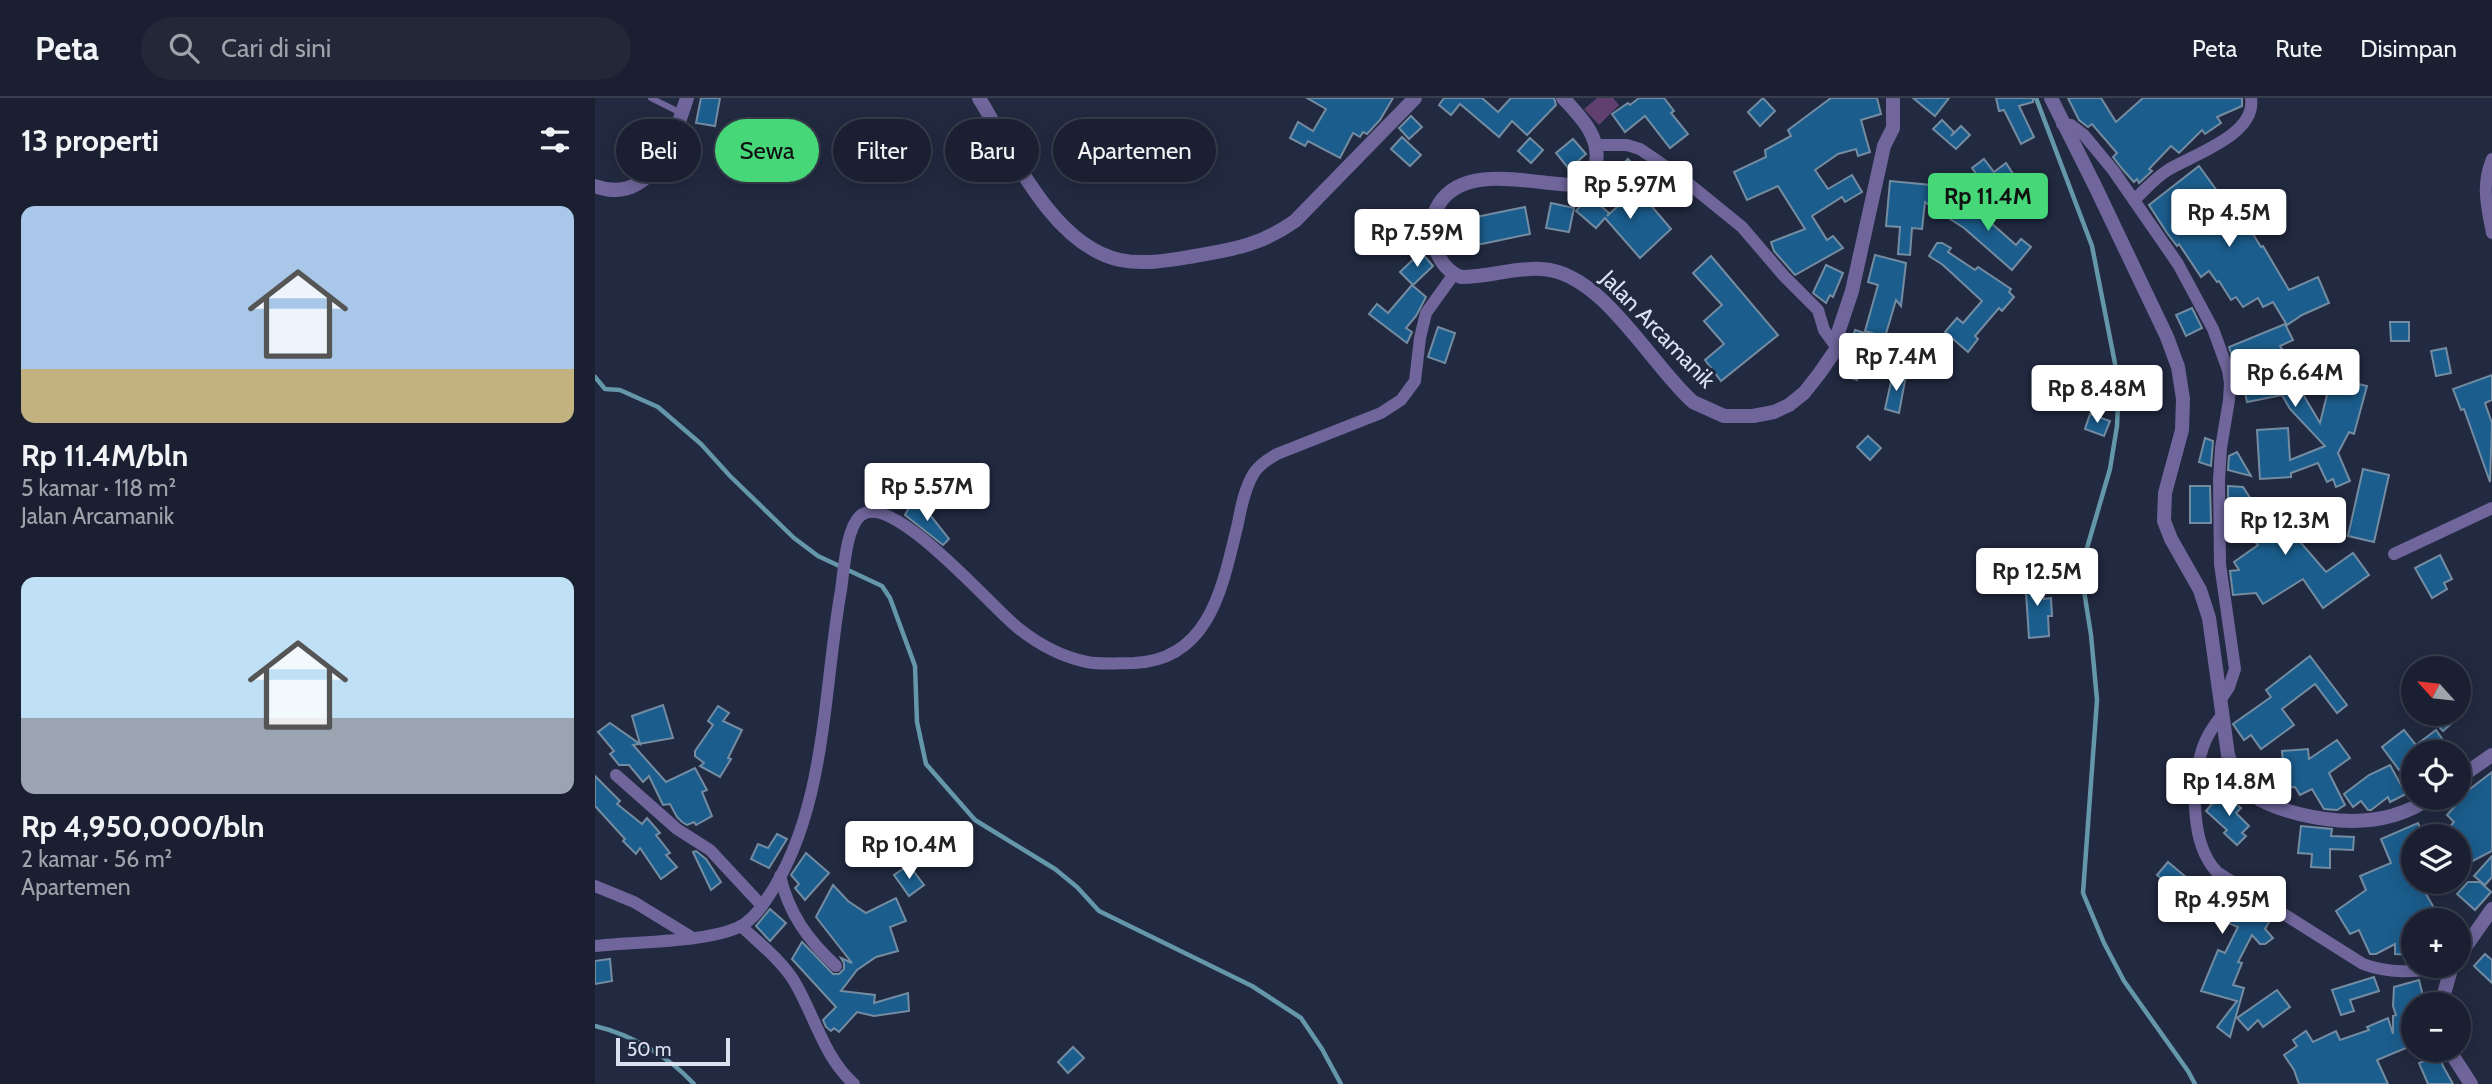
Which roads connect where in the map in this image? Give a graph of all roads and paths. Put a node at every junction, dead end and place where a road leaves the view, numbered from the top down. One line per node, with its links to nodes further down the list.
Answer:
1 (651, 98): 9 (lane)
2 (687, 98): 9 (street)
3 (979, 98): 4 (street)
4 (1415, 98)
5 (1563, 98): 11 (street)
6 (1893, 98): 17 (street, Jalan Arcamanik)
7 (2051, 98): 10 (street)
8 (2251, 98): 14 (street)
9 (682, 113): 13 (street)
10 (2062, 124): 14 (street); 20 (street)
11 (1596, 145): 16 (street); 17 (street)
12 (2492, 159): 15 (street)
13 (595, 186)
14 (2134, 200): 20 (street)
15 (2492, 233)
16 (1454, 274): 17 (street, Jalan Arcamanik); 25 (street)
17 (1837, 348)
18 (2492, 508): 19 (street)
19 (2394, 554)
20 (2221, 708): 24 (street); 34 (street)
21 (2492, 755): 22 (street)
22 (2471, 770)
23 (616, 775): 27 (street)
24 (2408, 810)
25 (780, 876): 27 (street); 33 (street)
26 (595, 886): 30 (street)
27 (762, 906): 29 (street)
28 (2492, 909): 31 (street)
29 (741, 926): 30 (street); 36 (street)
30 (693, 938): 32 (street)
31 (2471, 939)
32 (595, 946)
33 (836, 966)
34 (2401, 972)
35 (2457, 1062): 37 (street)
36 (854, 1084)
37 (2471, 1084)

